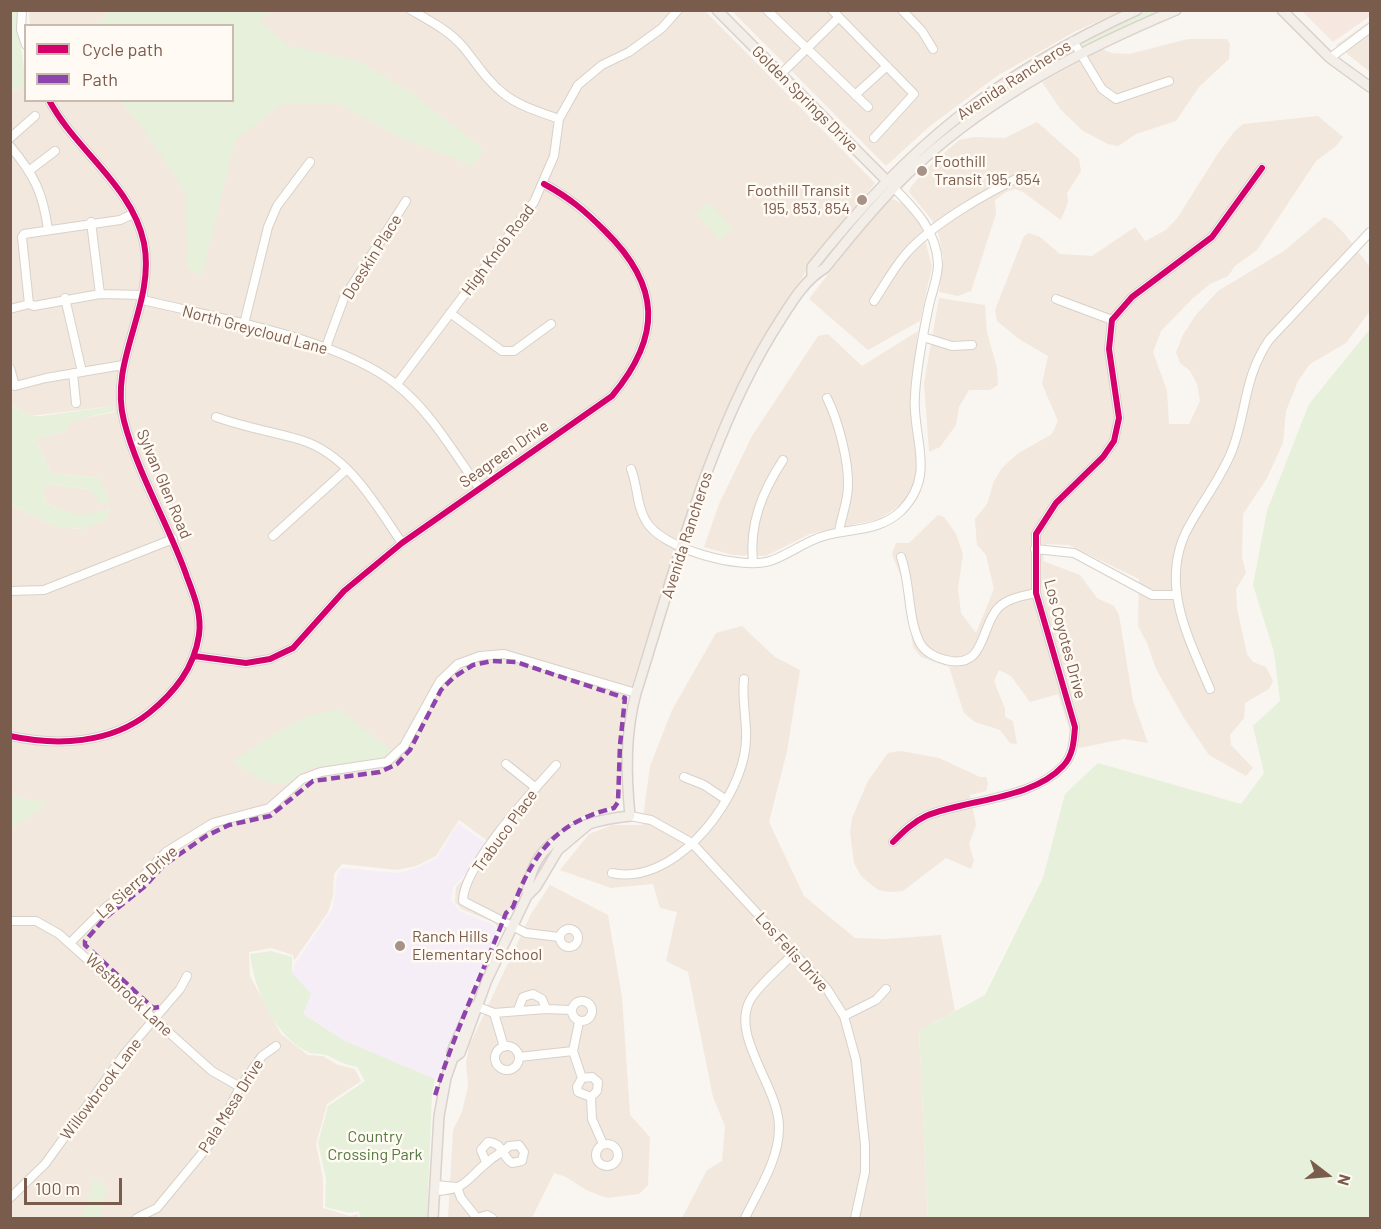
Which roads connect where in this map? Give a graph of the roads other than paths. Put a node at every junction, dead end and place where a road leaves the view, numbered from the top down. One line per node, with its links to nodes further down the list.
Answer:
1 (22, 10): 13 (street)
2 (411, 10): 27 (street)
3 (678, 10): 27 (street, High Knob Road)
4 (717, 10): 20 (main road, Golden Springs Drive)
5 (832, 10): 11 (street)
6 (902, 10): 16 (street)
7 (1137, 10): 14 (main road, Avenida Rancheros)
8 (1176, 10): 17 (main road, Avenida Rancheros)
9 (1282, 10): 18 (main road)
10 (768, 12): 15 (street)
11 (839, 17): 15 (street); 19 (street)
12 (1371, 28): 18 (street)
13 (24, 39)
14 (1073, 41): 17 (street); 36 (main road, Avenida Rancheros)
15 (807, 48): 20 (street); 23 (street)
16 (933, 48)
17 (1079, 53): 21 (street); 38 (main road, Avenida Rancheros)
18 (1330, 58): 22 (main road)
19 (887, 66): 23 (street); 29 (street)
20 (781, 74): 36 (main road, Golden Springs Drive)
21 (1169, 81)
22 (1371, 87)
23 (855, 95): 25 (street)
24 (51, 102): 40 (street, Sylvan Glen Road)
25 (868, 107)
26 (35, 116): 28 (street)
27 (559, 119): 37 (street, High Knob Road)
28 (10, 138)
29 (874, 138)
30 (10, 146): 34 (street)
31 (55, 151): 34 (street)
32 (310, 162): 55 (street)
33 (1262, 168): 54 (street)
34 (30, 170): 42 (street)
35 (1023, 175): 43 (street)
36 (886, 180): 38 (main road, Golden Springs Drive); 45 (main road, Avenida Rancheros)
37 (544, 184): 53 (street, High Knob Road); 71 (street, Seagreen Drive)
38 (894, 188): 43 (street); 45 (main road, Avenida Rancheros)
39 (406, 201): 59 (street, Doeskin Place)
40 (133, 214): 41 (street); 48 (street, Sylvan Glen Road)
41 (91, 222): 42 (street); 46 (street)
42 (48, 230): 51 (street)
43 (930, 232): 50 (street); 57 (street)
44 (1371, 232): 82 (street)
45 (812, 276): 76 (main road, Avenida Rancheros)
46 (100, 294): 47 (street, North Greycloud Lane); 48 (street, North Greycloud Lane)
47 (65, 298): 51 (street, North Greycloud Lane); 62 (street)
48 (143, 298): 55 (street, North Greycloud Lane); 60 (street, Sylvan Glen Road)
49 (1056, 299): 54 (street)
50 (874, 301)
51 (29, 304): 52 (street, North Greycloud Lane)
52 (10, 309)
53 (450, 313): 56 (street); 64 (street, High Knob Road)
54 (1112, 320): 77 (street, Los Coyotes Drive)
55 (244, 324): 59 (street, North Greycloud Lane)
56 (551, 324)
57 (923, 337): 58 (street); 72 (street)
58 (972, 345)
59 (326, 347): 64 (street, North Greycloud Lane)
60 (123, 365): 62 (street); 74 (street, Sylvan Glen Road)
61 (10, 368): 63 (street)
62 (82, 372): 63 (street)
63 (72, 373): 66 (street)
64 (397, 384): 71 (street, North Greycloud Lane)
65 (827, 398): 72 (street)
66 (76, 403)
67 (216, 417): 69 (street)
68 (783, 460): 79 (street)
69 (347, 469): 73 (street); 75 (street)
70 (631, 469): 76 (street)
71 (479, 489): 75 (street, Seagreen Drive)
72 (839, 532): 79 (street)
73 (273, 536)
74 (173, 539): 80 (street); 83 (street, Sylvan Glen Road)
75 (402, 543): 83 (street, Seagreen Drive)
76 (683, 546): 79 (street); 86 (main road, Avenida Rancheros)
77 (1035, 549): 81 (street, Los Coyotes Drive); 82 (street)
78 (901, 556): 81 (street)
79 (753, 564)
80 (10, 591)
81 (1036, 593): 94 (street, Los Coyotes Drive)
82 (1175, 595): 85 (street)
83 (194, 656): 87 (street, Sylvan Glen Road)
84 (744, 679): 92 (street)
85 (1210, 689)
86 (636, 693): 93 (main road, Avenida Rancheros); 100 (street, La Sierra Drive)
87 (10, 736)
88 (506, 764): 91 (street)
89 (556, 765): 91 (street, Trabuco Place)
90 (684, 777): 92 (street)
91 (536, 788): 98 (street, Trabuco Place)
92 (725, 800): 95 (street)
93 (630, 816): 95 (street, Los Felis Drive); 98 (main road)
94 (893, 842)
95 (692, 843): 96 (street); 101 (street, Los Felis Drive)
96 (612, 873)
97 (10, 921): 100 (street, Westbrook Lane)
98 (512, 927): 99 (street); 104 (main road)
99 (559, 937)
100 (71, 942): 110 (street, Westbrook Lane)
101 (794, 953): 109 (street, Los Felis Drive); 128 (street)
102 (187, 976): 110 (street, Willowbrook Lane)
103 (886, 989): 109 (street)
104 (476, 1006): 108 (street); 122 (main road)
105 (546, 1009): 106 (street); 106 (street); 107 (street)
106 (518, 1010): 108 (street)
107 (571, 1010): 111 (street); 111 (street)
108 (494, 1013): 113 (street)
109 (844, 1016): 129 (street, Los Felis Drive)
110 (155, 1020): 117 (street, Westbrook Lane); 123 (street, Willowbrook Lane)
111 (579, 1022): 114 (street)
112 (276, 1046): 117 (street, Pala Mesa Drive)
113 (504, 1047): 115 (street); 115 (street)
114 (573, 1051): 115 (street); 116 (street)
115 (519, 1057)
116 (582, 1078): 118 (street); 118 (street)
117 (240, 1087): 124 (street, Pala Mesa Drive)
118 (591, 1097): 119 (street)
119 (603, 1144)
120 (486, 1162): 120 (street); 121 (street)
121 (457, 1187): 122 (street); 126 (street)
122 (436, 1188): 125 (main road)
123 (10, 1198)
124 (137, 1218)
125 (433, 1218)
126 (477, 1218): 127 (street)
127 (492, 1218)
128 (745, 1218)
129 (855, 1218)

